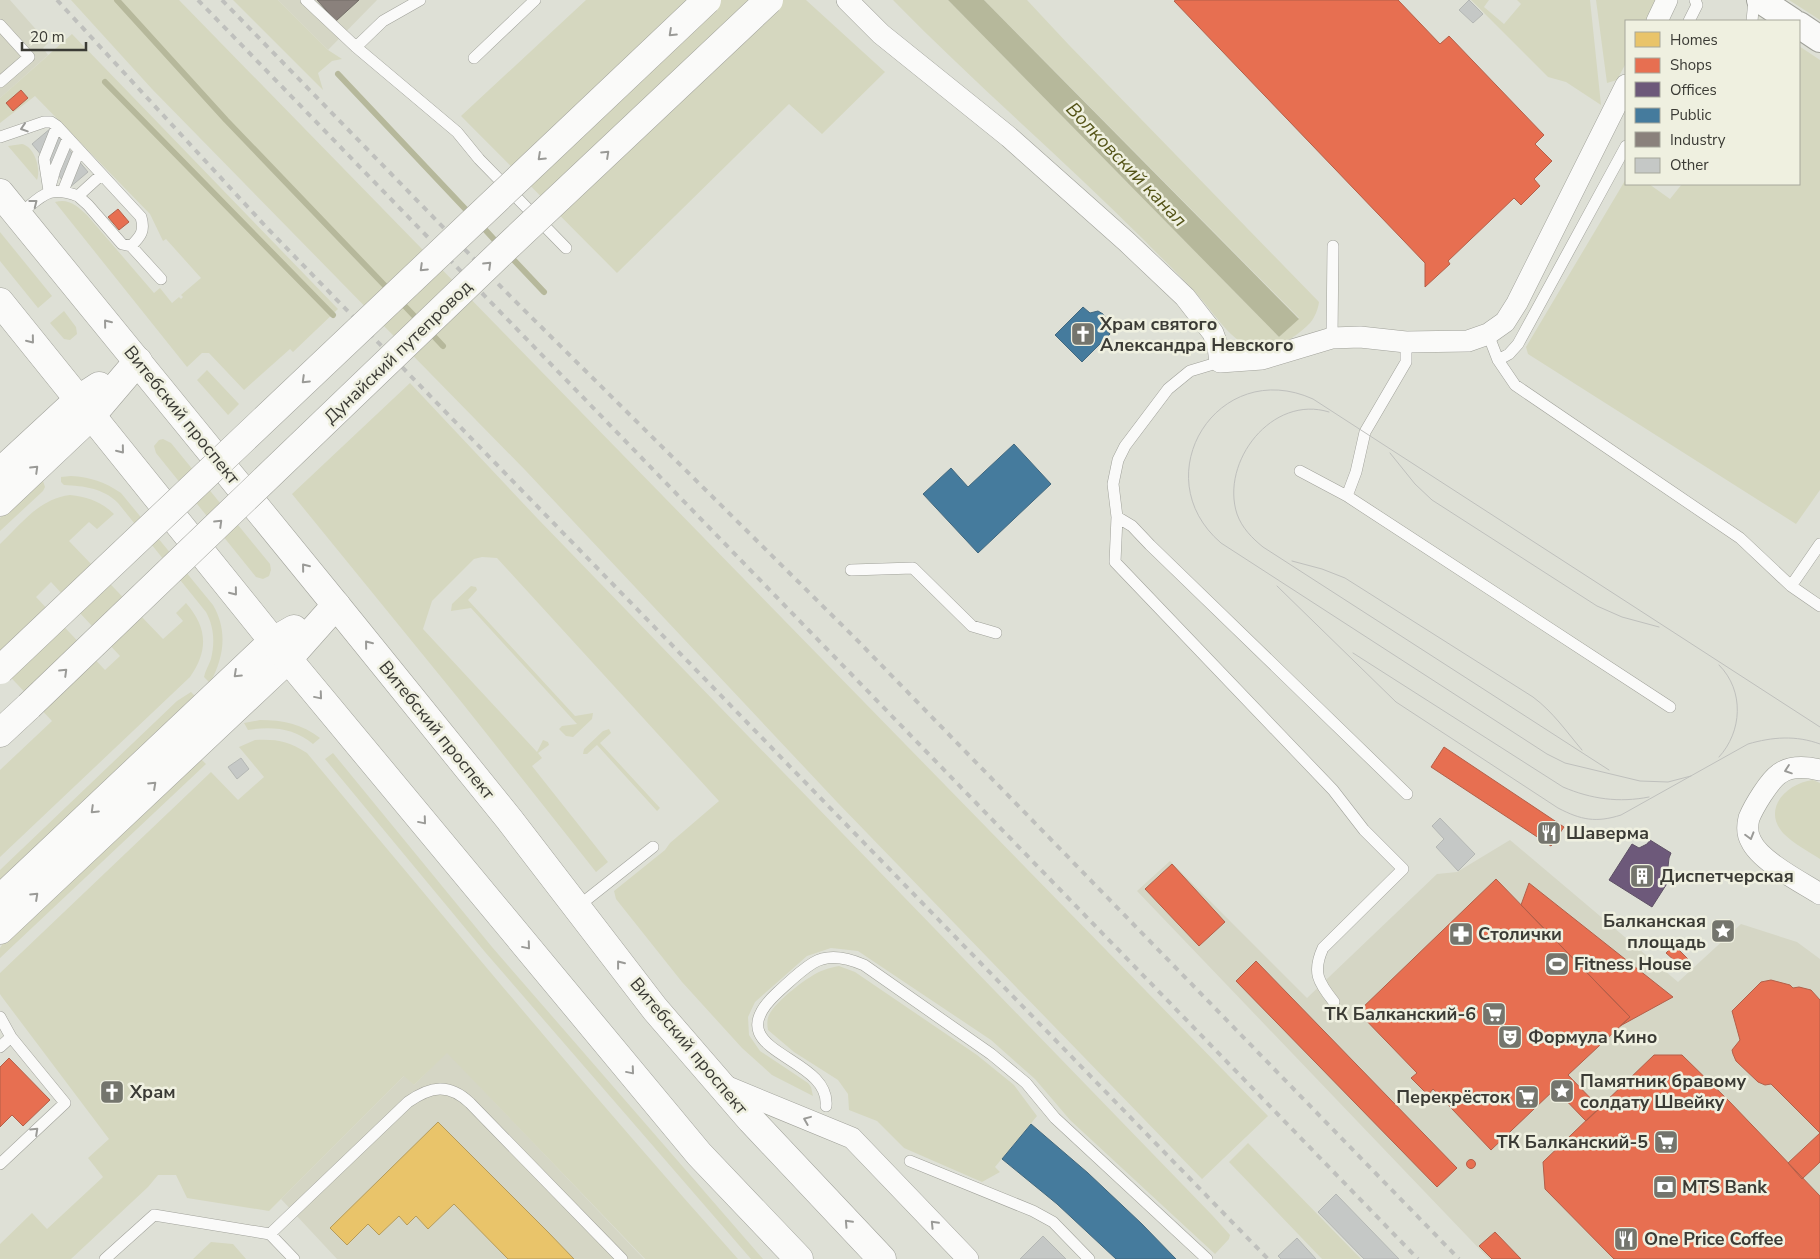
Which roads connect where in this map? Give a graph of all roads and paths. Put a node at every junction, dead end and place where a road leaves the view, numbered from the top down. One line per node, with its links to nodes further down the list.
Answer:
1 (306, 0): 18 (lane)
2 (420, 0): 18 (lane)
3 (535, 0): 19 (lane)
4 (707, 0): 57 (main road, one-way to 57, bridge)
5 (769, 0): 59 (main road, Дунайский путепровод, one-way to 5, bridge)
6 (848, 0): 43 (street)
7 (1667, 0): 11 (street)
8 (1695, 0): 12 (lane)
9 (1754, 0): 13 (lane)
10 (1760, 0): 14 (street)
11 (1657, 20)
12 (1690, 20)
13 (1752, 20)
14 (1790, 20)
15 (0, 25): 20 (lane)
16 (1800, 27): 17 (street)
17 (1820, 39)
18 (356, 48): 35 (lane)
19 (474, 58)
20 (0, 82)
21 (1625, 86): 38 (street)
22 (57, 126): 23 (lane, one-way to 23); 24 (lane); 28 (lane)
23 (0, 137)
24 (68, 138): 26 (lane); 28 (lane)
25 (1625, 148): 41 (lane)
26 (79, 151): 27 (lane); 29 (lane)
27 (101, 175): 31 (lane); 33 (lane)
28 (49, 191): 29 (lane); 32 (lane, one-way to 28)
29 (64, 191): 31 (lane)
30 (0, 193): 32 (main road, Витебский проспект)
31 (78, 196): 33 (lane)
32 (18, 215): 42 (main road, Витебский проспект, one-way to 32)
33 (131, 246): 36 (lane)
34 (1333, 246): 39 (lane)
35 (566, 248)
36 (161, 279)
37 (0, 302): 44 (main road, one-way to 44)
38 (1488, 334): 40 (street); 41 (lane)
39 (1332, 338): 40 (street); 43 (street)
40 (1406, 342): 47 (lane)
41 (1498, 360): 52 (lane)
42 (138, 361): 44 (main road); 53 (main road, Витебский проспект, one-way to 42)
43 (1220, 362): 49 (lane)
44 (86, 407): 46 (main road); 48 (main road, one-way to 44); 56 (main road, one-way to 56)
45 (1300, 471): 47 (lane)
46 (0, 472)
47 (1347, 496): 58 (lane)
48 (0, 502)
49 (1117, 517): 61 (lane); 67 (lane)
50 (1820, 544): 52 (lane)
51 (851, 570): 55 (lane)
52 (1791, 586): 54 (lane)
53 (336, 605): 56 (main road); 65 (main road, Витебский проспект, one-way to 53)
54 (1820, 606)
55 (996, 633)
56 (280, 650): 64 (main road, one-way to 64); 66 (main road, one-way to 56); 79 (main road, one-way to 79)
57 (0, 670)
58 (1670, 707)
59 (0, 733)
60 (1820, 770): 63 (street, one-way to 63)
61 (1407, 794)
62 (653, 847): 65 (lane)
63 (1820, 894)
64 (0, 899)
65 (576, 908): 71 (main road, Витебский проспект, one-way to 65)
66 (0, 930)
67 (1334, 1002)
68 (0, 1017): 69 (lane)
69 (11, 1037): 70 (lane); 74 (lane, one-way to 69)
70 (0, 1047)
71 (718, 1083): 80 (main road, Витебский проспект, one-way to 71); 81 (street, one-way to 71)
72 (826, 1106): 83 (lane)
73 (910, 1161): 82 (lane)
74 (0, 1164)
75 (270, 1234): 76 (lane); 77 (lane); 78 (lane)
76 (105, 1259)
77 (294, 1259)
78 (622, 1259)
79 (799, 1259)
80 (882, 1259)
81 (968, 1259)
82 (1089, 1259)
83 (1207, 1259)

